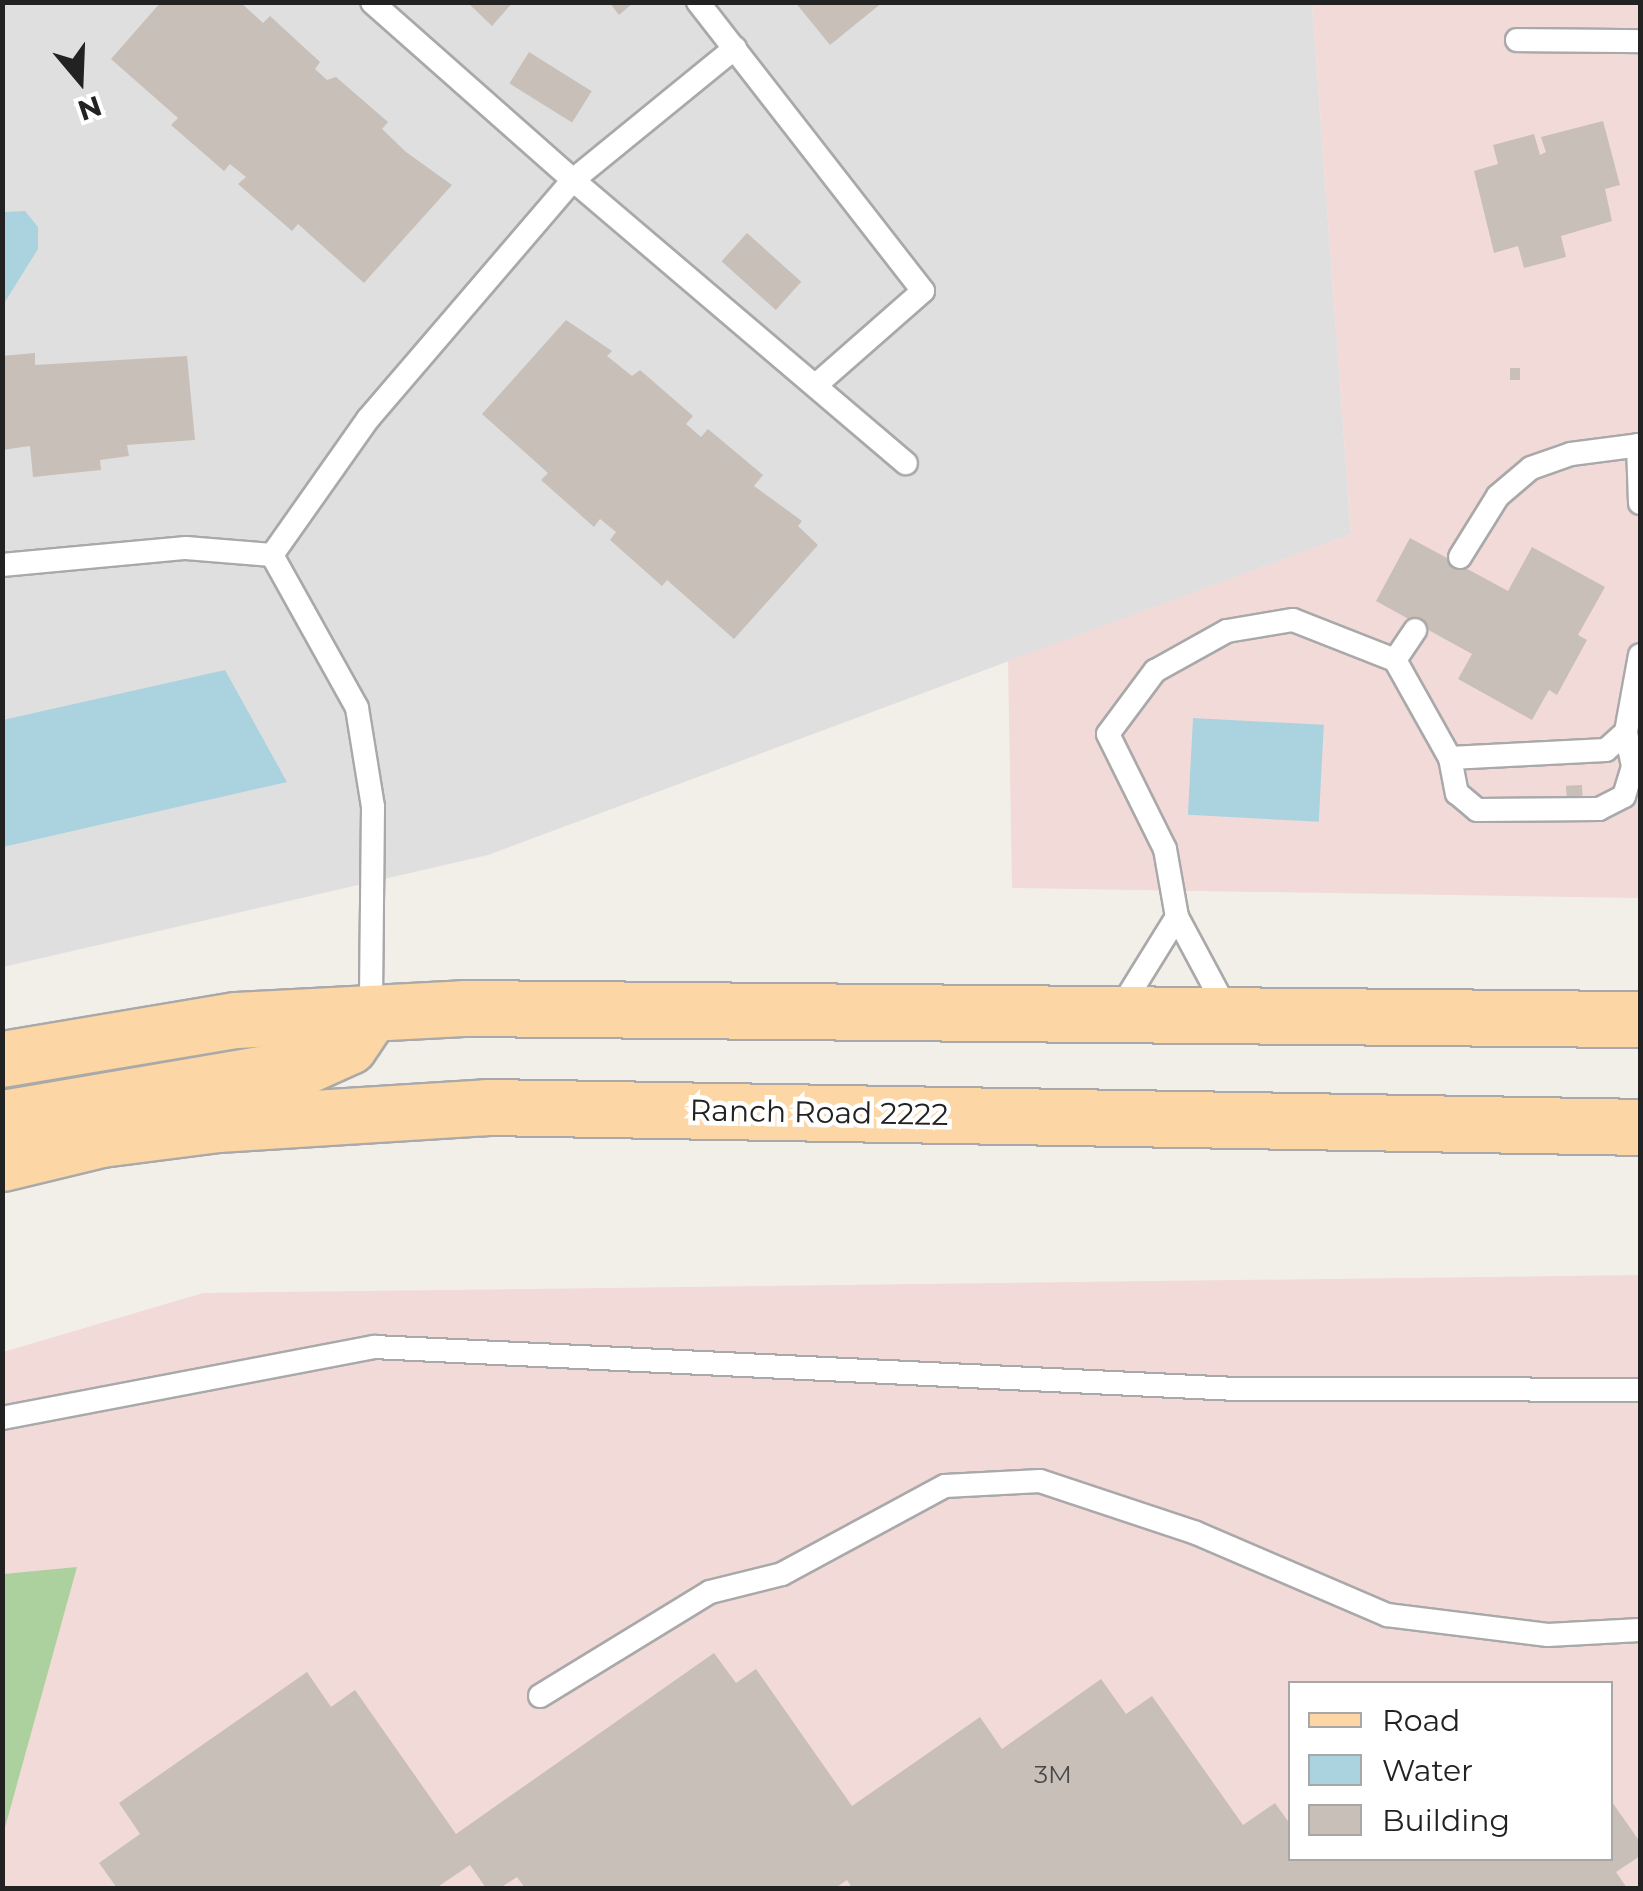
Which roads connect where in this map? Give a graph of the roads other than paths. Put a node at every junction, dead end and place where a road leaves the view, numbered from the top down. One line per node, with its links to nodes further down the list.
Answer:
1 (372, 2): 6 (lane)
2 (698, 2): 5 (lane)
3 (1516, 40): 4 (lane)
4 (1640, 40)
5 (735, 48): 6 (lane); 7 (lane)
6 (573, 180): 7 (lane); 11 (lane)
7 (817, 384): 9 (lane)
8 (1639, 445): 10 (lane); 12 (lane)
9 (906, 463)
10 (1640, 503)
11 (272, 554): 13 (lane); 20 (lane)
12 (1460, 557)
13 (2, 565)
14 (1415, 630): 16 (lane)
15 (1640, 654): 17 (lane)
16 (1395, 660): 18 (lane); 19 (lane)
17 (1626, 732): 18 (lane); 18 (lane)
18 (1450, 758)
19 (1177, 917): 21 (lane); 22 (lane)
20 (371, 1013): 21 (main road); 24 (main road); 25 (main road)
21 (1117, 1013): 22 (main road)
22 (1232, 1019): 23 (main road)
23 (1640, 1019)
24 (2, 1059)
25 (2, 1118)
26 (1640, 1127): 27 (main road, Ranch Road 2222)
27 (2, 1163)
28 (1640, 1390): 29 (lane)
29 (2, 1418)
30 (1640, 1630): 31 (lane)
31 (540, 1696)

